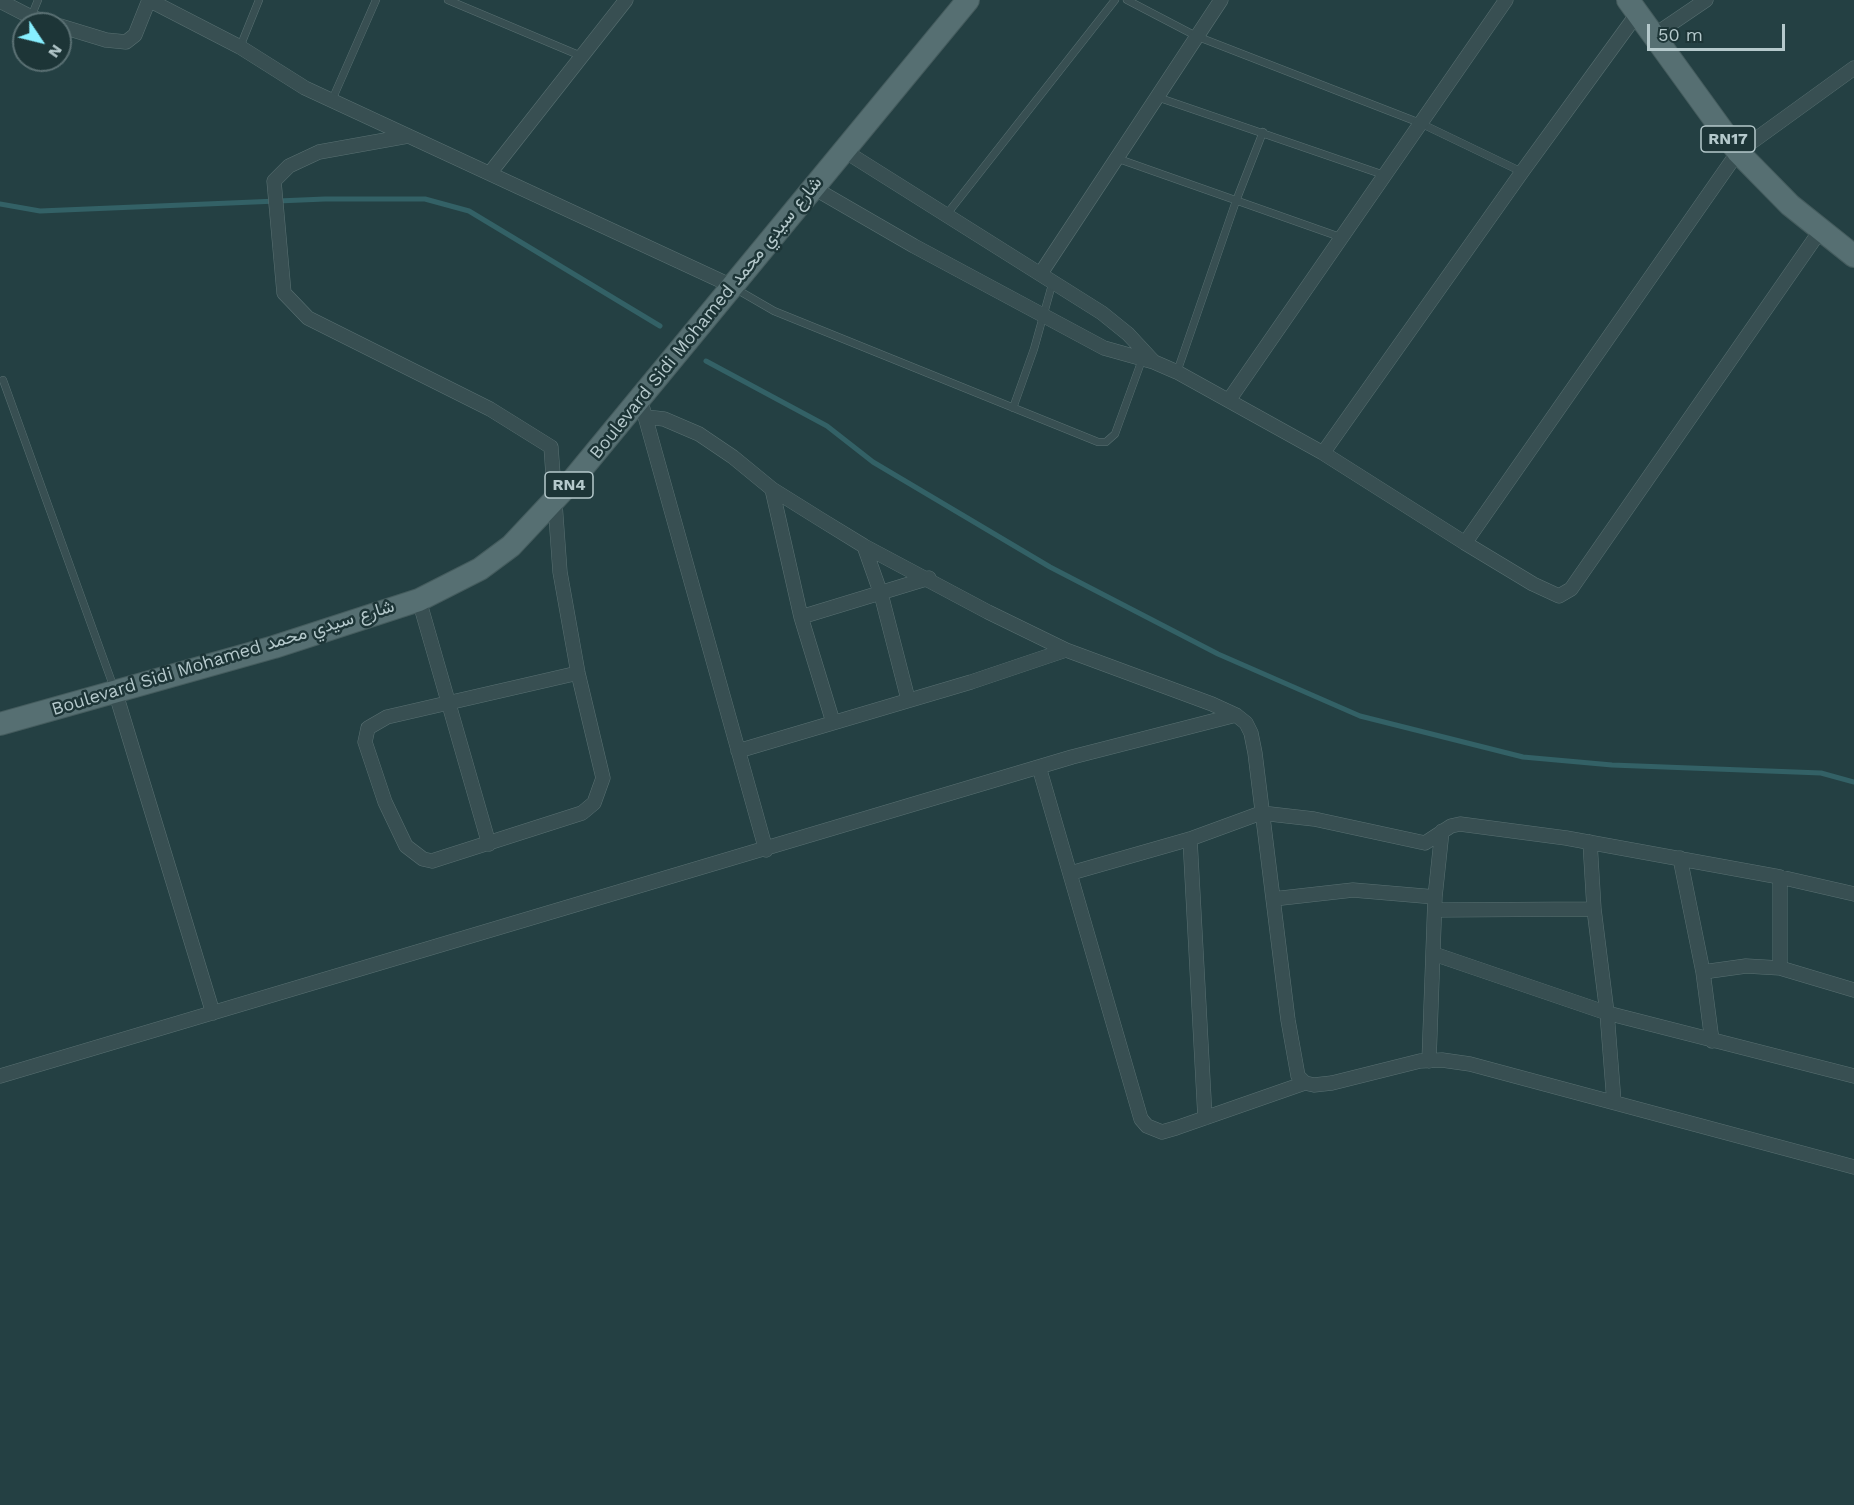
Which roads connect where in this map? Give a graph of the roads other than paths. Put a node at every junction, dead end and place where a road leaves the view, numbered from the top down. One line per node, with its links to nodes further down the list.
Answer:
1 (149, 0): 16 (street); 19 (street)
2 (260, 0): 19 (lane)
3 (376, 0): 23 (lane)
4 (448, 0): 13 (lane)
5 (626, 0): 20 (street)
6 (968, 0): 27 (main road, Boulevard Sidi Mohamed شارع سيدي محمد / RN4)
7 (1115, 0): 35 (lane)
8 (1127, 0): 17 (lane)
9 (1221, 0): 17 (street)
10 (1506, 0): 24 (street)
11 (1706, 0): 18 (street)
12 (0, 1): 15 (street)
13 (463, 3): 20 (lane)
14 (1633, 7): 18 (main road, RN17); 30 (street)
15 (21, 12)
16 (72, 30)
17 (1196, 36): 22 (street); 24 (lane)
18 (1653, 36): 28 (main road, RN17)
19 (240, 47): 23 (street)
20 (582, 56): 31 (street)
21 (1854, 68): 28 (street)
22 (1157, 97): 25 (lane); 29 (street)
23 (332, 100): 26 (street)
24 (1420, 123): 30 (lane); 32 (street)
25 (1263, 132): 32 (lane); 34 (lane)
26 (408, 136): 31 (street); 51 (street)
27 (843, 150): 33 (main road, Boulevard Sidi Mohamed شارع سيدي محمد / RN4); 35 (street)
28 (1738, 152): 36 (main road, RN17); 52 (street)
29 (1115, 157): 34 (lane); 39 (street)
30 (1522, 172): 49 (street)
31 (490, 173): 41 (street)
32 (1384, 175): 37 (street)
33 (812, 188): 41 (main road, Boulevard Sidi Mohamed شارع سيدي محمد / RN4); 42 (street)
34 (1236, 201): 37 (lane); 44 (lane)
35 (947, 214): 39 (street)
36 (1820, 231): 38 (main road, RN17); 52 (street)
37 (1340, 237): 46 (street)
38 (1854, 256)
39 (1041, 273): 40 (street)
40 (1054, 281): 42 (lane); 43 (street)
41 (732, 286): 47 (main road, Boulevard Sidi Mohamed شارع سيدي محمد / RN4); 48 (lane)
42 (1044, 316): 43 (street); 48 (lane)
43 (1147, 357): 44 (street); 48 (lane)
44 (1177, 372): 46 (street)
45 (3, 380): 60 (lane)
46 (1229, 400): 49 (street)
47 (642, 407): 50 (street); 51 (main road, Boulevard Sidi Mohamed شارع سيدي محمد / RN4); 66 (street)
48 (1014, 408)
49 (1323, 453): 52 (street)
50 (772, 489): 53 (street); 57 (street)
51 (554, 501): 56 (main road, Boulevard Sidi Mohamed شارع سيدي محمد / RN4); 59 (street)
52 (1465, 543)
53 (864, 546): 54 (street); 55 (street)
54 (929, 578): 55 (street); 58 (street)
55 (881, 594): 57 (street); 61 (street)
56 (419, 600): 60 (main road, Boulevard Sidi Mohamed شارع سيدي محمد / RN4); 62 (street)
57 (801, 617): 64 (street)
58 (1066, 650): 61 (street); 63 (street)
59 (578, 673): 62 (street); 72 (street)
60 (115, 691): 65 (main road, Boulevard Sidi Mohamed شارع سيدي محمد / RN4); 85 (street)
61 (908, 699): 64 (street)
62 (448, 703): 72 (street); 72 (street)
63 (1236, 715): 67 (street); 68 (street)
64 (833, 722): 66 (street)
65 (0, 724)
66 (738, 751): 73 (street)
67 (1040, 767): 73 (street); 75 (street)
68 (1261, 813): 69 (street); 70 (street); 78 (street)
69 (1442, 831): 71 (street); 79 (street)
70 (1190, 839): 75 (street); 93 (street)
71 (1590, 842): 74 (street); 80 (street)
72 (489, 844)
73 (766, 849): 85 (street)
74 (1680, 858): 76 (street); 83 (street)
75 (1071, 873): 93 (street)
76 (1780, 877): 77 (street); 82 (street)
77 (1854, 894)
78 (1273, 899): 79 (street); 91 (street)
79 (1435, 903): 80 (street); 81 (street)
80 (1594, 909): 86 (street)
81 (1434, 954): 86 (street); 88 (street)
82 (1780, 968): 83 (street); 84 (street)
83 (1703, 972): 87 (street)
84 (1854, 990)
85 (213, 1013): 89 (street)
86 (1607, 1013): 87 (street); 92 (street)
87 (1712, 1041): 90 (street)
88 (1429, 1061): 91 (street); 92 (street)
89 (0, 1076)
90 (1854, 1076)
91 (1305, 1083): 93 (street)
92 (1614, 1102): 94 (street)
93 (1205, 1118)
94 (1854, 1166)

